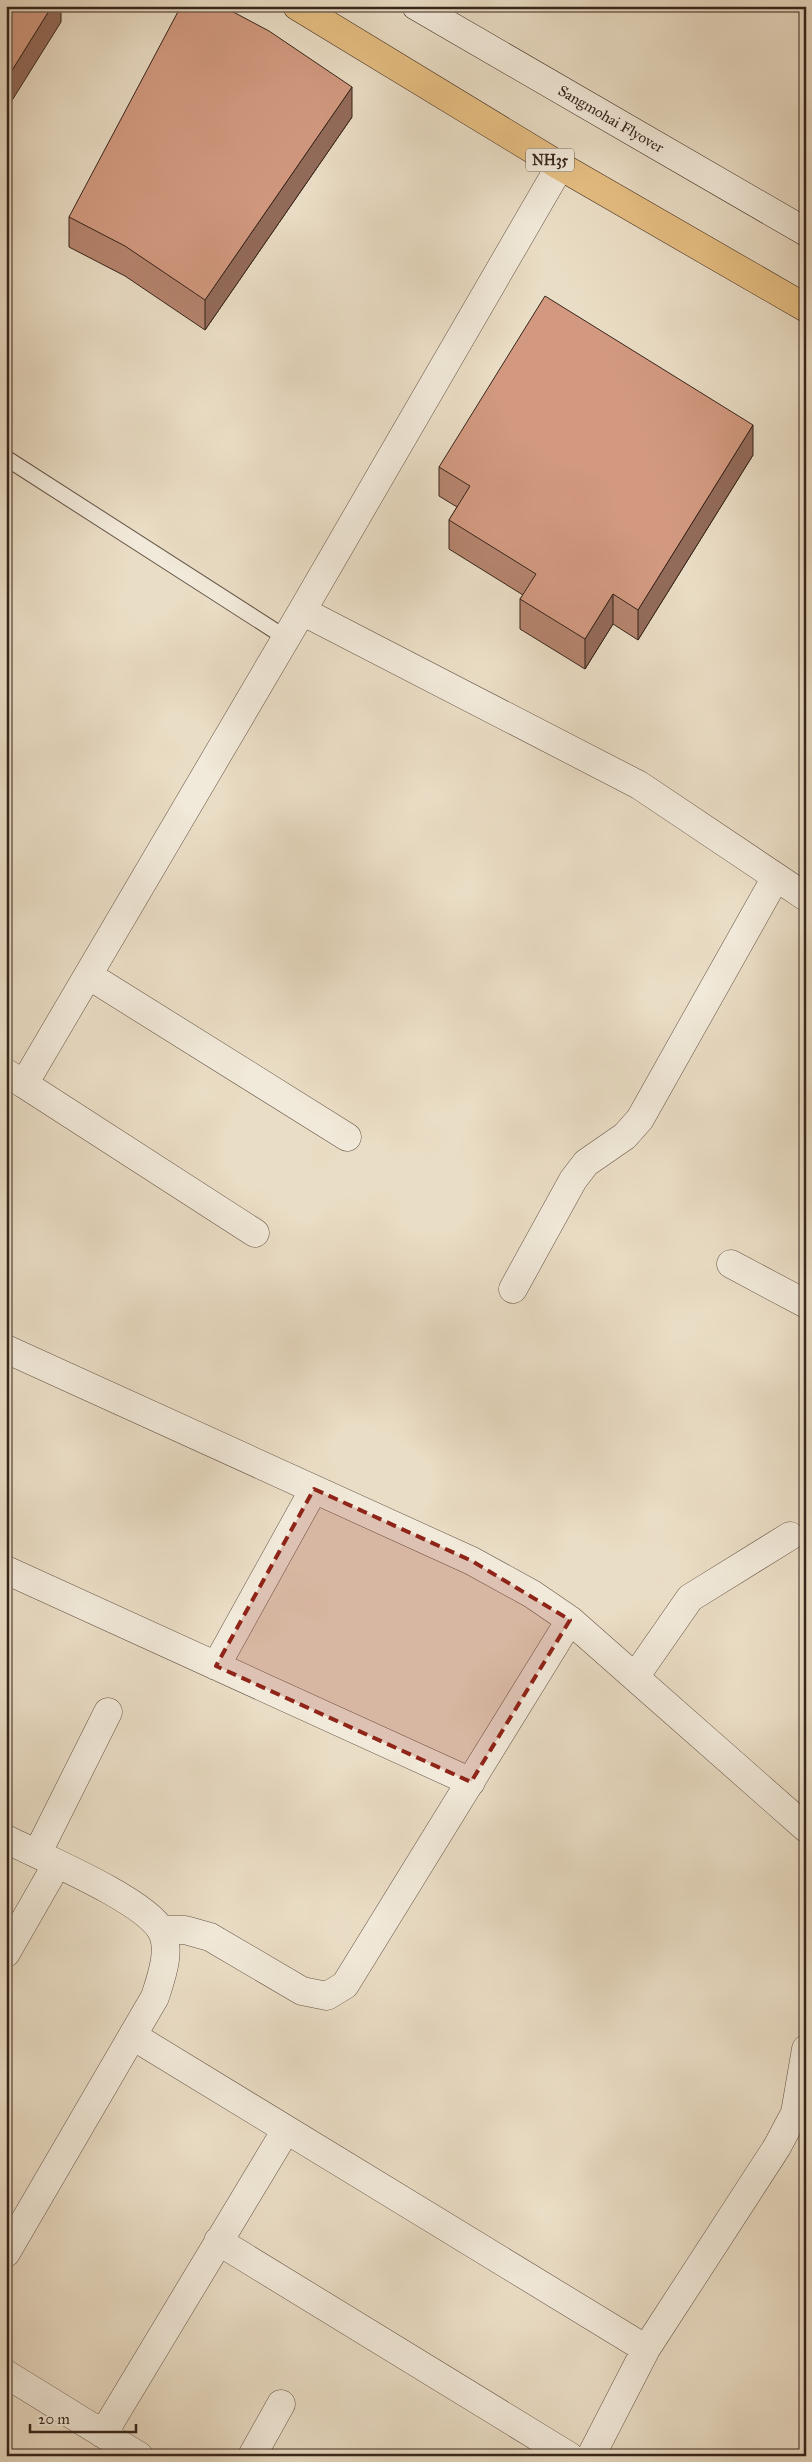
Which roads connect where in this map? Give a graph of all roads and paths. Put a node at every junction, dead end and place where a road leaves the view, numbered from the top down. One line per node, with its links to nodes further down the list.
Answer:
1 (297, 6): 3 (highway, NH35)
2 (416, 6): 4 (street, Sangmohai Flyover)
3 (560, 166): 5 (highway, NH35); 7 (street)
4 (806, 232)
5 (806, 308)
6 (6, 458): 8 (lane)
7 (302, 611): 8 (street); 9 (street)
8 (286, 638): 11 (street)
9 (776, 877): 10 (street); 16 (street)
10 (806, 897)
11 (88, 975): 12 (street); 13 (street)
12 (15, 1079): 14 (street)
13 (347, 1137)
14 (255, 1233)
15 (731, 1264): 17 (street)
16 (513, 1289)
17 (806, 1304)
18 (6, 1349): 19 (street)
19 (314, 1489): 22 (street); 23 (street)
20 (790, 1536): 24 (street)
21 (6, 1570): 23 (street)
22 (570, 1620): 24 (street); 26 (street)
23 (216, 1666): 26 (street)
24 (634, 1677): 27 (street)
25 (108, 1712): 29 (street)
26 (471, 1782): 30 (street)
27 (806, 1828)
28 (6, 1838): 29 (street)
29 (47, 1859): 30 (street); 31 (street)
30 (161, 1930): 32 (street)
31 (6, 1953)
32 (132, 2036): 34 (street); 35 (street)
33 (806, 2049): 38 (street)
34 (286, 2130): 36 (street); 38 (street)
35 (16, 2214): 37 (street)
36 (218, 2242): 41 (street); 44 (street)
37 (6, 2253)
38 (646, 2350): 45 (street)
39 (6, 2374): 41 (street)
40 (281, 2404): 43 (street)
41 (102, 2434): 42 (street)
42 (139, 2456)
43 (252, 2456)
44 (569, 2456)
45 (591, 2456)

